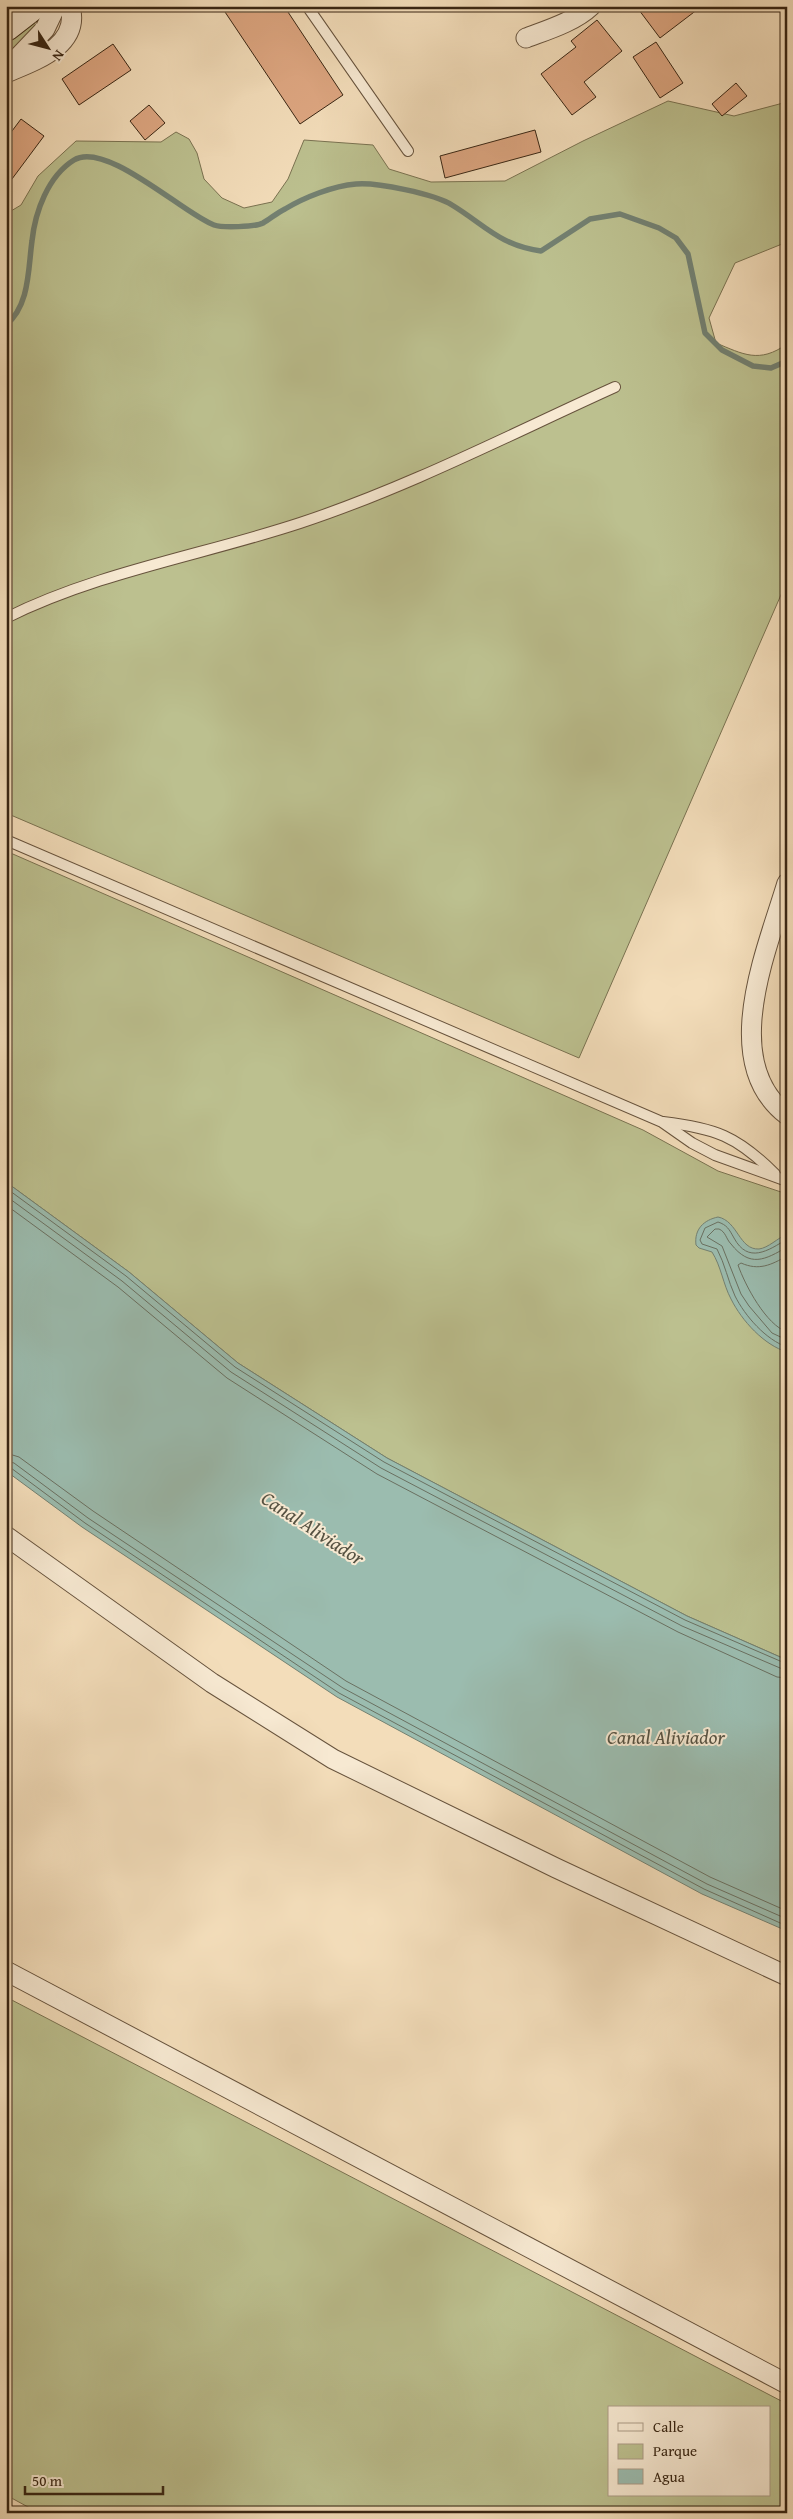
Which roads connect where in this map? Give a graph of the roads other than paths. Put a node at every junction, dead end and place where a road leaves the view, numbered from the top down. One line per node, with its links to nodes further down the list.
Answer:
1 (33, 6): 6 (main road)
2 (56, 6): 8 (street)
3 (70, 6): 8 (street)
4 (308, 6): 9 (lane)
5 (591, 6): 7 (street)
6 (6, 27)
7 (526, 38)
8 (6, 72)
9 (408, 151)
10 (615, 387): 11 (lane)
11 (6, 618)
12 (6, 840): 15 (lane)
13 (787, 883): 14 (street)
14 (787, 1116)
15 (662, 1122): 16 (lane); 16 (lane)
16 (777, 1176): 17 (lane)
17 (787, 1180)
18 (6, 1536): 20 (street)
19 (6, 1971): 21 (street)
20 (787, 1976)
21 (787, 2384)

